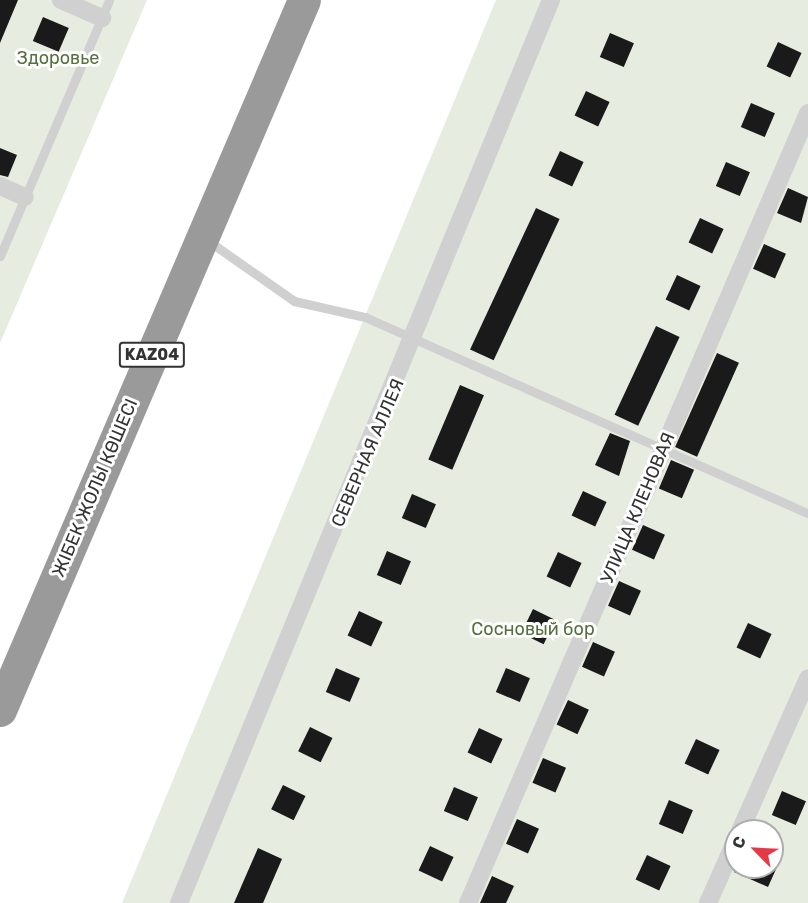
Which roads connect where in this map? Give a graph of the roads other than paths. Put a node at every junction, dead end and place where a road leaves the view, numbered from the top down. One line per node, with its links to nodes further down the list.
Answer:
1 (61, 0): 5 (street)
2 (109, 0): 5 (lane)
3 (304, 0): 9 (highway, ЖІБЕК ЖОЛЫ КӨШЕСІ / KАZ04)
4 (551, 0): 11 (street, СЕВЕРНАЯ АЛЛЕЯ)
5 (102, 18): 8 (lane)
6 (808, 113): 12 (street, УЛИЦА КЛЕНОВАЯ)
7 (0, 186): 8 (street)
8 (25, 197): 10 (lane)
9 (203, 237): 11 (lane); 15 (highway, ЖІБЕК ЖОЛЫ КӨШЕСІ / KАZ04)
10 (0, 256)
11 (415, 342): 12 (lane); 18 (street, СЕВЕРНАЯ АЛЛЕЯ)
12 (662, 451): 13 (lane); 19 (street, УЛИЦА КЛЕНОВАЯ)
13 (808, 513)
14 (808, 678): 16 (street)
15 (0, 710)
16 (745, 819)
17 (724, 867): 20 (street)
18 (179, 903)
19 (468, 903)
20 (708, 903)

